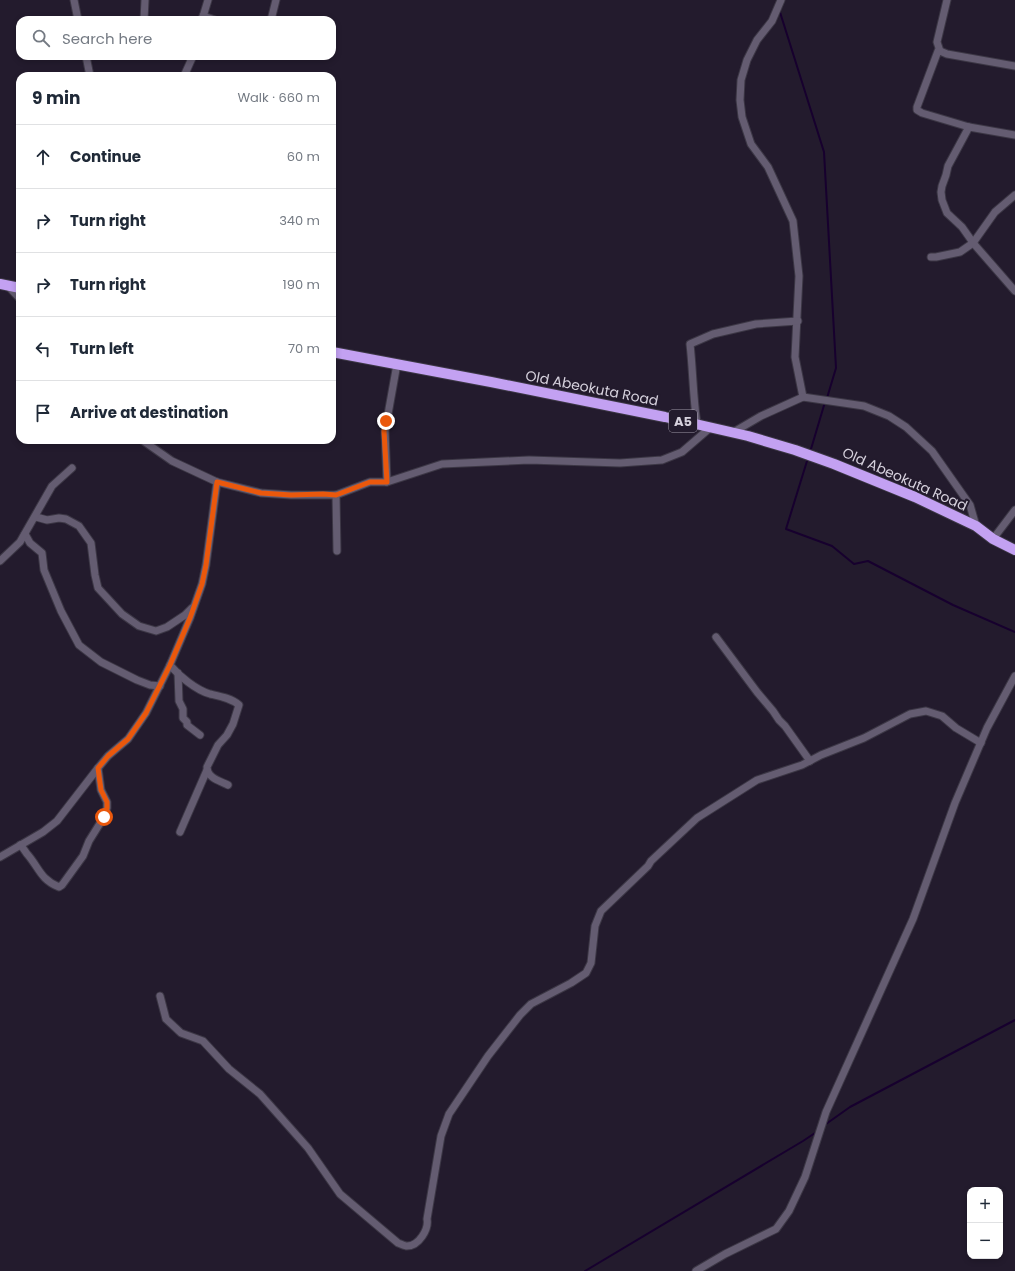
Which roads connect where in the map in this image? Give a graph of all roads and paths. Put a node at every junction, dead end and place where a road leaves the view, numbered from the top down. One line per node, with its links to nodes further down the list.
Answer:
1 (74, 0): 7 (street)
2 (145, 0): 8 (street)
3 (208, 0): 9 (street)
4 (276, 0): 10 (street)
5 (781, 0): 26 (street)
6 (947, 0): 11 (street)
7 (77, 16)
8 (144, 16)
9 (203, 16)
10 (272, 16)
11 (940, 51): 14 (street); 17 (street)
12 (87, 60): 15 (street)
13 (191, 60): 16 (street)
14 (1015, 66)
15 (89, 72)
16 (186, 72)
17 (969, 127): 18 (street); 20 (street)
18 (1015, 136)
19 (1015, 195): 20 (street)
20 (973, 243): 21 (street); 24 (street)
21 (931, 257)
22 (4, 285): 23 (highway); 25 (street)
23 (16, 287)
24 (1015, 291)
25 (16, 296)
26 (798, 321): 29 (street); 30 (street)
27 (336, 353): 28 (highway, Old Abeokuta Road / A5)
28 (396, 364): 30 (highway, Old Abeokuta Road / A5); 36 (street)
29 (803, 397): 32 (street); 40 (street)
30 (696, 424): 31 (highway, Old Abeokuta Road / A5)
31 (711, 427): 32 (highway, Old Abeokuta Road / A5); 36 (street)
32 (732, 433): 40 (highway, Old Abeokuta Road / A5)
33 (147, 444): 35 (street)
34 (72, 468): 39 (street)
35 (217, 482): 37 (street); 46 (street)
36 (387, 482): 37 (street)
37 (336, 495): 44 (street)
38 (1015, 510): 42 (street)
39 (36, 517): 41 (street); 46 (street)
40 (976, 526): 42 (highway, Old Abeokuta Road / A5)
41 (25, 534): 45 (street); 51 (street)
42 (993, 539): 43 (highway, Old Abeokuta Road / A5)
43 (1015, 550)
44 (337, 551)
45 (0, 561)
46 (195, 605): 48 (street)
47 (716, 637): 54 (street)
48 (170, 665): 49 (street); 51 (street)
49 (178, 673): 52 (street); 56 (street)
50 (1015, 676): 53 (street)
51 (160, 686): 55 (street)
52 (200, 735)
53 (981, 743): 54 (street); 62 (street)
54 (810, 761): 61 (street)
55 (98, 768): 59 (street); 59 (street)
56 (207, 770): 57 (street); 58 (street)
57 (228, 785)
58 (180, 832)
59 (20, 845): 60 (street)
60 (0, 857)
61 (160, 996)
62 (696, 1271)

